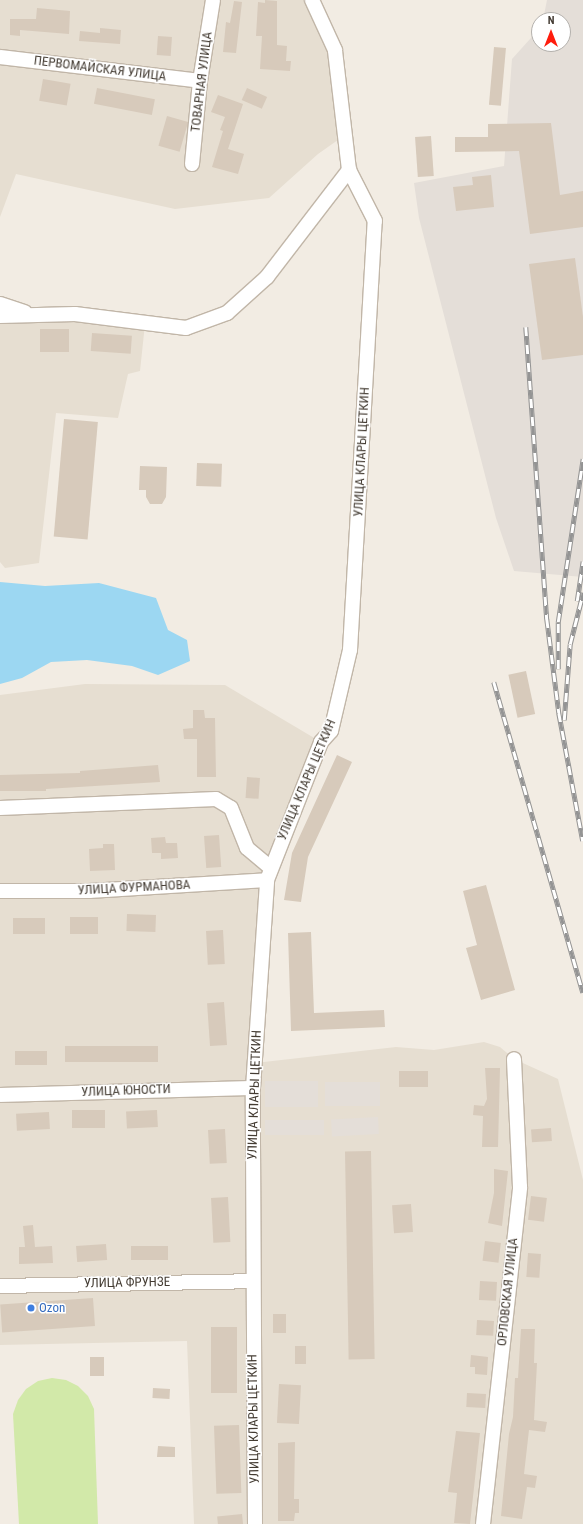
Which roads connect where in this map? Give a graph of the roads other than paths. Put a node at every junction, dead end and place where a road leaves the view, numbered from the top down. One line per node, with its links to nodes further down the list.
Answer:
1 (213, 0): 4 (street, ТОВАРНАЯ УЛИЦА)
2 (312, 0): 6 (street, УЛИЦА КЛАРЫ ЦЕТКИН)
3 (0, 57): 4 (street, ПЕРВОМАЙСКАЯ УЛИЦА)
4 (200, 81): 5 (street, ТОВАРНАЯ УЛИЦА)
5 (192, 164)
6 (349, 170): 9 (street); 11 (street, УЛИЦА КЛАРЫ ЦЕТКИН)
7 (0, 304): 9 (street)
8 (0, 316): 9 (street)
9 (41, 317)
10 (0, 808): 11 (street)
11 (269, 874): 12 (street, УЛИЦА ФУРМАНОВА); 14 (street, УЛИЦА КЛАРЫ ЦЕТКИН)
12 (0, 891)
13 (514, 1059): 19 (street, ОРЛОВСКАЯ УЛИЦА)
14 (253, 1088): 15 (street, УЛИЦА ЮНОСТИ); 16 (street, УЛИЦА КЛАРЫ ЦЕТКИН)
15 (0, 1094)
16 (253, 1281): 17 (street, УЛИЦА ФРУНЗЕ); 18 (street, УЛИЦА КЛАРЫ ЦЕТКИН)
17 (0, 1286)
18 (255, 1524)
19 (483, 1524)

